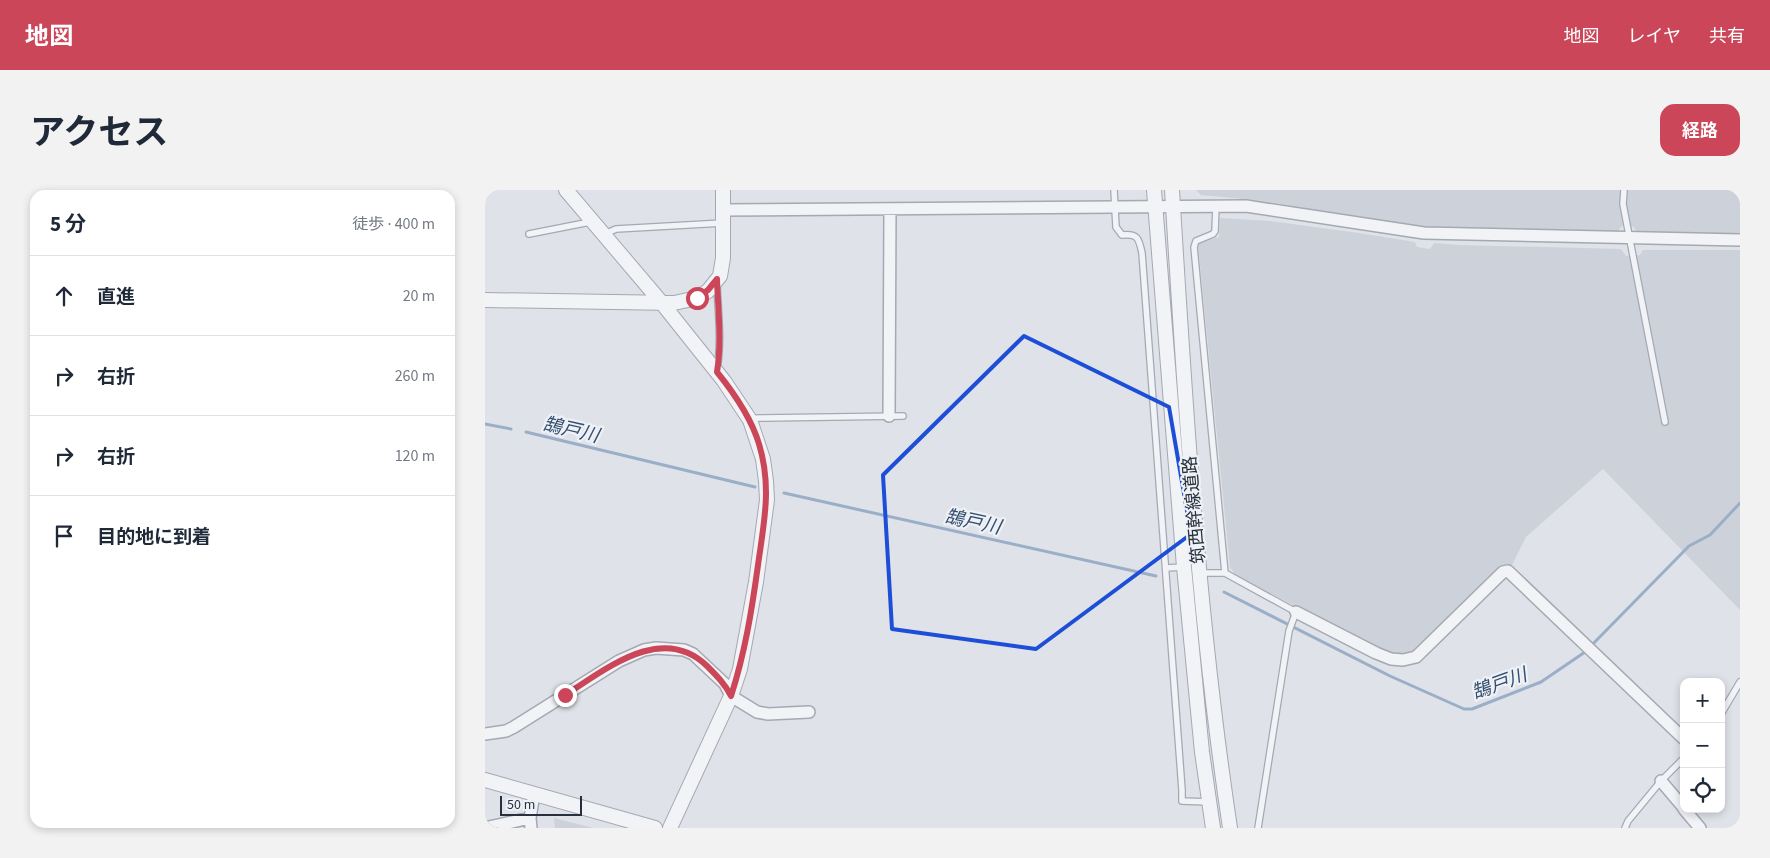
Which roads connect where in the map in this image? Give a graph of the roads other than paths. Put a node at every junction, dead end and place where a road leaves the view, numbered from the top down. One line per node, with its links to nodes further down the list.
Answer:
1 (566, 190): 13 (street)
2 (723, 190): 12 (street)
3 (1114, 190): 10 (lane)
4 (1154, 190): 7 (street, 筑西幹線道路)
5 (1172, 190): 8 (street, 筑西幹線道路)
6 (1624, 190): 16 (lane)
7 (1155, 206): 8 (street); 10 (street); 26 (street, 筑西幹線道路)
8 (1173, 206): 9 (street); 28 (street, 筑西幹線道路)
9 (1216, 206): 16 (street); 29 (lane)
10 (1115, 207): 11 (street); 27 (lane)
11 (890, 209): 12 (street); 22 (street)
12 (723, 217): 15 (lane); 18 (street)
13 (593, 221): 14 (lane); 15 (street)
14 (529, 234)
15 (604, 235): 20 (street)
16 (1630, 238): 17 (street); 25 (lane)
17 (1740, 240)
18 (717, 279): 20 (street); 21 (lane)
19 (485, 300): 20 (street)
20 (661, 302): 21 (street)
21 (717, 372): 24 (street)
22 (889, 416): 23 (lane); 24 (lane)
23 (903, 416)
24 (750, 420): 32 (street)
25 (1665, 422)
26 (1184, 567): 27 (lane); 41 (street, 筑西幹線道路)
27 (1166, 568): 41 (lane)
28 (1199, 572): 29 (lane); 49 (street, 筑西幹線道路)
29 (1225, 574): 30 (lane)
30 (1296, 612): 36 (street); 50 (lane)
31 (1740, 682): 33 (lane)
32 (731, 696): 34 (street); 35 (street); 47 (street)
33 (1725, 707)
34 (809, 712)
35 (485, 734)
36 (1680, 735)
37 (1680, 762): 39 (lane)
38 (485, 780): 40 (street)
39 (1661, 781): 42 (street); 51 (lane)
40 (534, 794): 44 (street); 46 (street)
41 (1208, 802): 48 (street, 筑西幹線道路)
42 (1680, 804)
43 (1687, 813): 52 (street)
44 (531, 823): 45 (street)
45 (485, 828)
46 (655, 828)
47 (670, 828)
48 (1213, 828)
49 (1230, 828)
50 (1258, 828)
51 (1625, 828)
52 (1700, 828)

